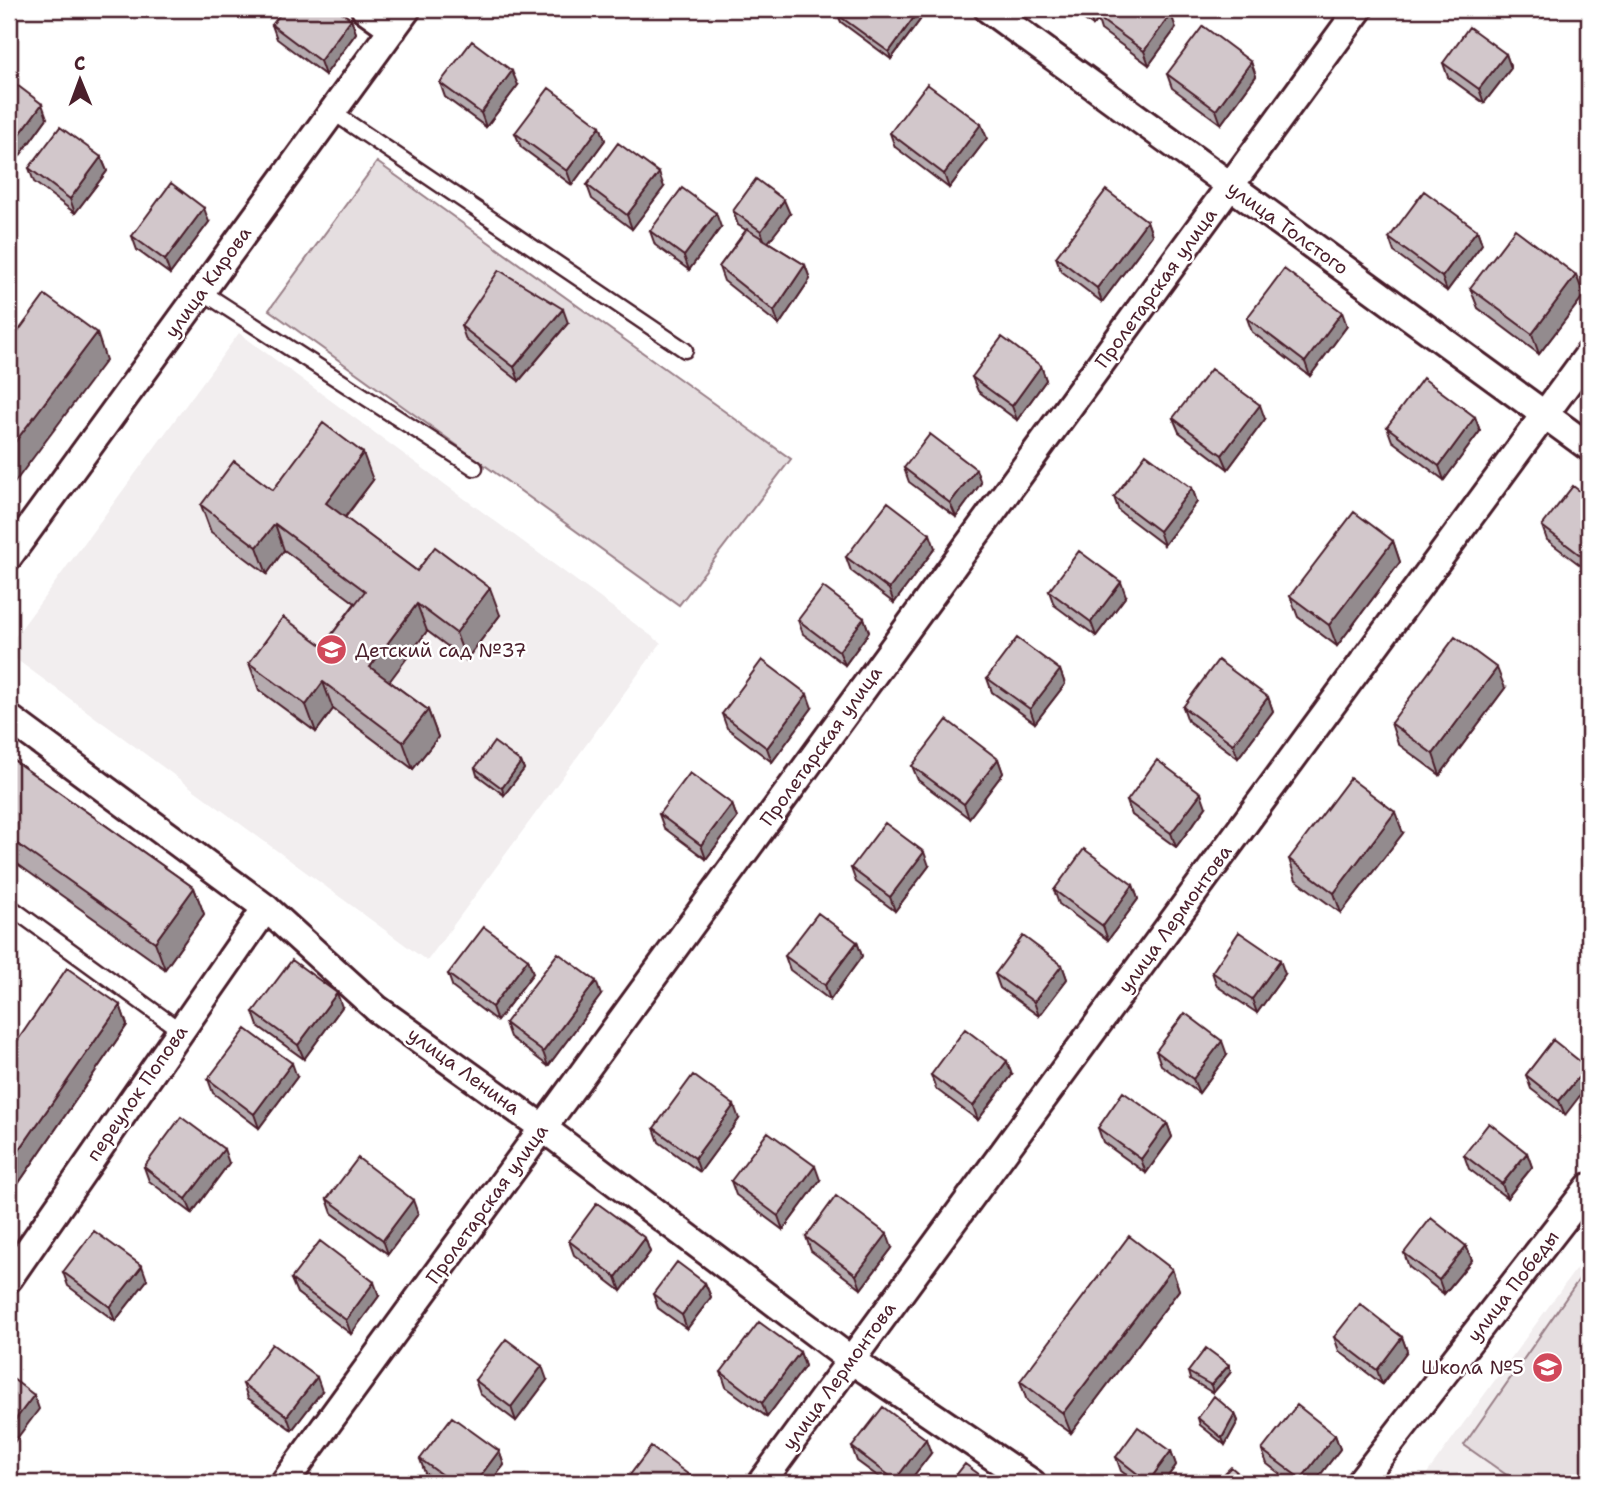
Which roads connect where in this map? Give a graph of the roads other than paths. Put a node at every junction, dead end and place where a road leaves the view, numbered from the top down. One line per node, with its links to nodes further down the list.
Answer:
1 (365, 9): 4 (street)
2 (988, 9): 6 (street, улица Толстого)
3 (1359, 9): 6 (street, Пролетарская улица)
4 (400, 19): 5 (street, улица Кирова)
5 (334, 113): 7 (street, улица Кирова); 8 (lane)
6 (1230, 186): 10 (street, улица Толстого); 18 (street, Пролетарская улица)
7 (201, 291): 12 (lane); 13 (street, улица Кирова)
8 (685, 350)
9 (1589, 354): 10 (street, улица Лермонтова)
10 (1545, 415): 11 (street, улица Толстого); 21 (street, улица Лермонтова)
11 (1589, 447)
12 (475, 468)
13 (9, 556)
14 (9, 718): 16 (street, улица Ленина)
15 (9, 906): 17 (lane)
16 (266, 908): 17 (street, переулок Попова); 18 (street, улица Ленина)
17 (181, 1031): 20 (street, переулок Попова)
18 (543, 1128): 21 (street, улица Ленина); 22 (street, Пролетарская улица)
19 (1589, 1187): 25 (street, улица Победы)
20 (9, 1278)
21 (851, 1360): 23 (street, улица Лермонтова); 24 (street, улица Ленина)
22 (284, 1483)
23 (761, 1483)
24 (1032, 1483)
25 (1359, 1483)

